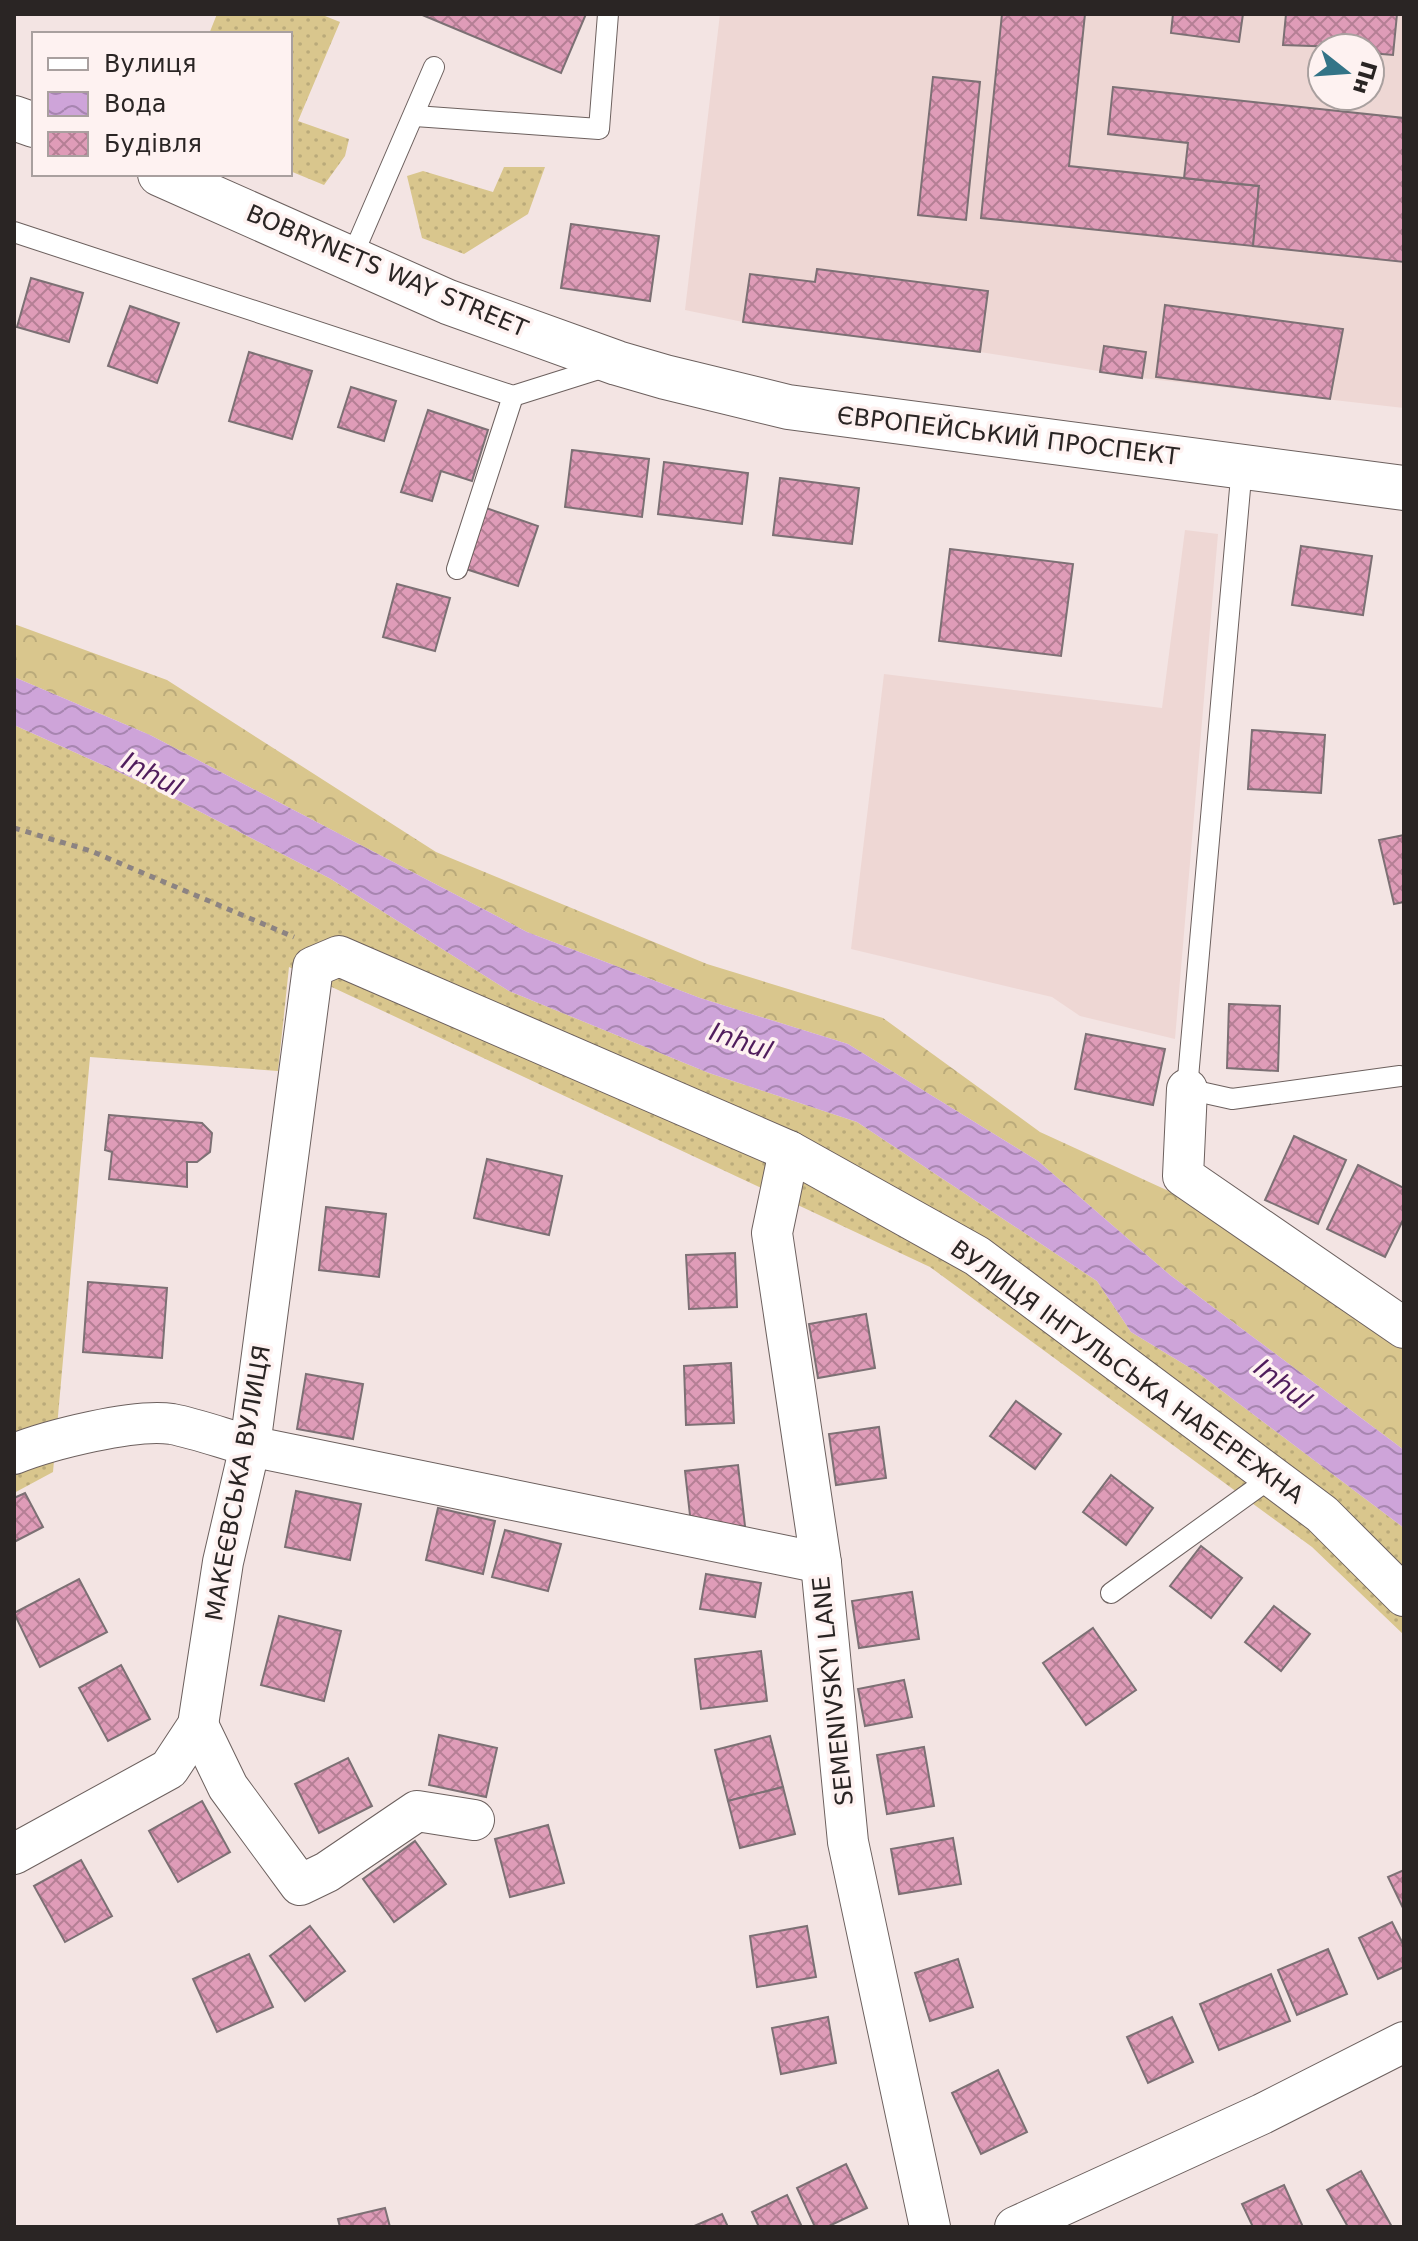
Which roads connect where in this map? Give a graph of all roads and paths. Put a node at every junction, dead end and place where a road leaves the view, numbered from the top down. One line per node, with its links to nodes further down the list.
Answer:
1 (608, 14): 3 (lane)
2 (434, 67): 3 (lane)
3 (415, 116): 6 (lane)
4 (164, 176): 6 (main road, BOBRYNETS WAY STREET)
5 (14, 232): 8 (lane)
6 (351, 259): 7 (main road, BOBRYNETS WAY STREET)
7 (617, 363): 8 (lane); 9 (main road, ЄВРОПЕЙСЬКИЙ ПРОСПЕКТ)
8 (513, 396): 11 (lane)
9 (1242, 466): 10 (main road, ЄВРОПЕЙСЬКИЙ ПРОСПЕКТ); 15 (lane)
10 (1404, 488)
11 (457, 569)
12 (14, 828): 13 (path)
13 (326, 961): 16 (street, ВУЛИЦЯ ІНГУЛЬСЬКА НАБЕРЕЖНА); 18 (street, МАКЕЄВСЬКА ВУЛИЦЯ)
14 (1400, 1076): 15 (lane)
15 (1187, 1089): 17 (street)
16 (789, 1151): 20 (street, ВУЛИЦЯ ІНГУЛЬСЬКА НАБЕРЕЖНА); 21 (street, SEMENIVSKYI LANE)
17 (1404, 1328)
18 (250, 1446): 19 (street); 21 (street); 24 (street, МАКЕЄВСЬКА ВУЛИЦЯ)
19 (14, 1454)
20 (1272, 1477): 22 (lane); 23 (street, ВУЛИЦЯ ІНГУЛЬСЬКА НАБЕРЕЖНА)
21 (821, 1563): 28 (street, SEMENIVSKYI LANE)
22 (1111, 1593)
23 (1404, 1596)
24 (198, 1725): 25 (street); 26 (street, МАКЕЄВСЬКА ВУЛИЦЯ)
25 (474, 1820)
26 (14, 1854)
27 (1404, 2042): 29 (street)
28 (930, 2227)
29 (1015, 2227)

